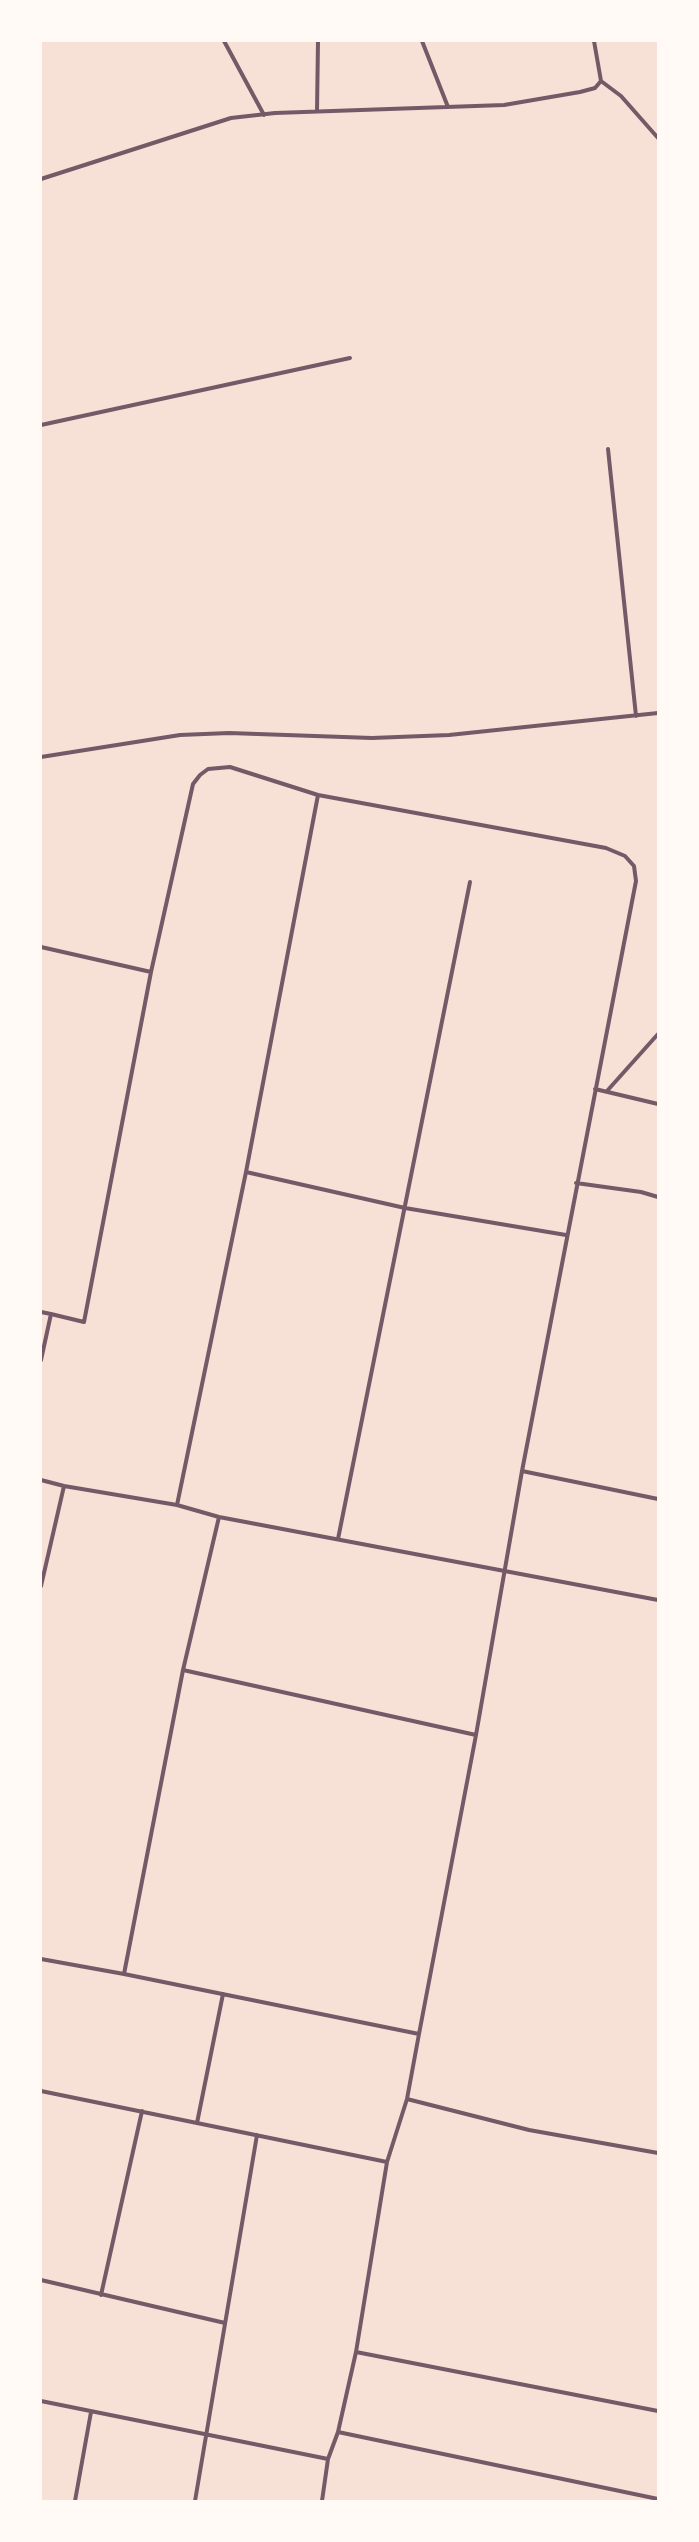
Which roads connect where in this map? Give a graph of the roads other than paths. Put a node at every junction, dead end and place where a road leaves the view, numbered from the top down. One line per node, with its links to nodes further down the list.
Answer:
1 (224, 41): 8 (street)
2 (318, 41): 7 (street)
3 (422, 41): 6 (street)
4 (594, 41): 5 (street)
5 (601, 81): 6 (street); 9 (street)
6 (448, 107): 7 (street)
7 (317, 111): 8 (street)
8 (264, 115): 10 (street)
9 (658, 138)
10 (41, 179)
11 (350, 358): 12 (street)
12 (41, 425)
13 (608, 449): 15 (street)
14 (658, 713): 15 (street)
15 (636, 716): 16 (street)
16 (41, 757)
17 (318, 795): 20 (street); 22 (street); 25 (street)
18 (470, 882): 28 (street)
19 (41, 947): 20 (street)
20 (151, 972): 31 (street)
21 (658, 1034): 23 (street)
22 (595, 1089): 23 (street); 26 (street)
23 (606, 1091): 24 (street)
24 (658, 1104)
25 (246, 1172): 28 (street); 37 (street)
26 (576, 1183): 27 (street); 29 (street)
27 (658, 1197)
28 (405, 1208): 29 (street); 39 (street)
29 (566, 1235): 33 (street)
30 (41, 1312): 31 (street)
31 (51, 1314): 32 (street)
32 (41, 1360)
33 (522, 1471): 36 (street); 40 (street)
34 (41, 1480): 35 (street)
35 (64, 1486): 37 (street); 41 (street)
36 (658, 1499)
37 (177, 1505): 38 (street)
38 (219, 1517): 39 (street); 43 (street)
39 (338, 1539): 40 (street)
40 (504, 1570): 42 (street); 44 (street)
41 (41, 1586)
42 (658, 1600)
43 (183, 1670): 44 (street); 46 (street)
44 (476, 1735): 48 (street)
45 (41, 1959): 46 (street)
46 (124, 1974): 47 (street)
47 (223, 1994): 48 (street); 52 (street)
48 (419, 2034): 50 (street)
49 (41, 2091): 51 (street)
50 (407, 2100): 54 (street); 55 (street)
51 (142, 2111): 52 (street); 57 (street)
52 (197, 2123): 53 (street)
53 (257, 2135): 55 (street); 58 (street)
54 (658, 2153)
55 (387, 2162): 59 (street)
56 (41, 2280): 57 (street)
57 (101, 2295): 58 (street)
58 (225, 2323): 64 (street)
59 (356, 2352): 62 (street); 63 (street)
60 (41, 2401): 61 (street)
61 (91, 2412): 64 (street); 67 (street)
62 (658, 2412)
63 (338, 2432): 65 (street); 66 (street)
64 (206, 2436): 65 (street); 68 (street)
65 (328, 2458): 69 (street)
66 (658, 2499)
67 (76, 2501)
68 (195, 2501)
69 (322, 2501)

